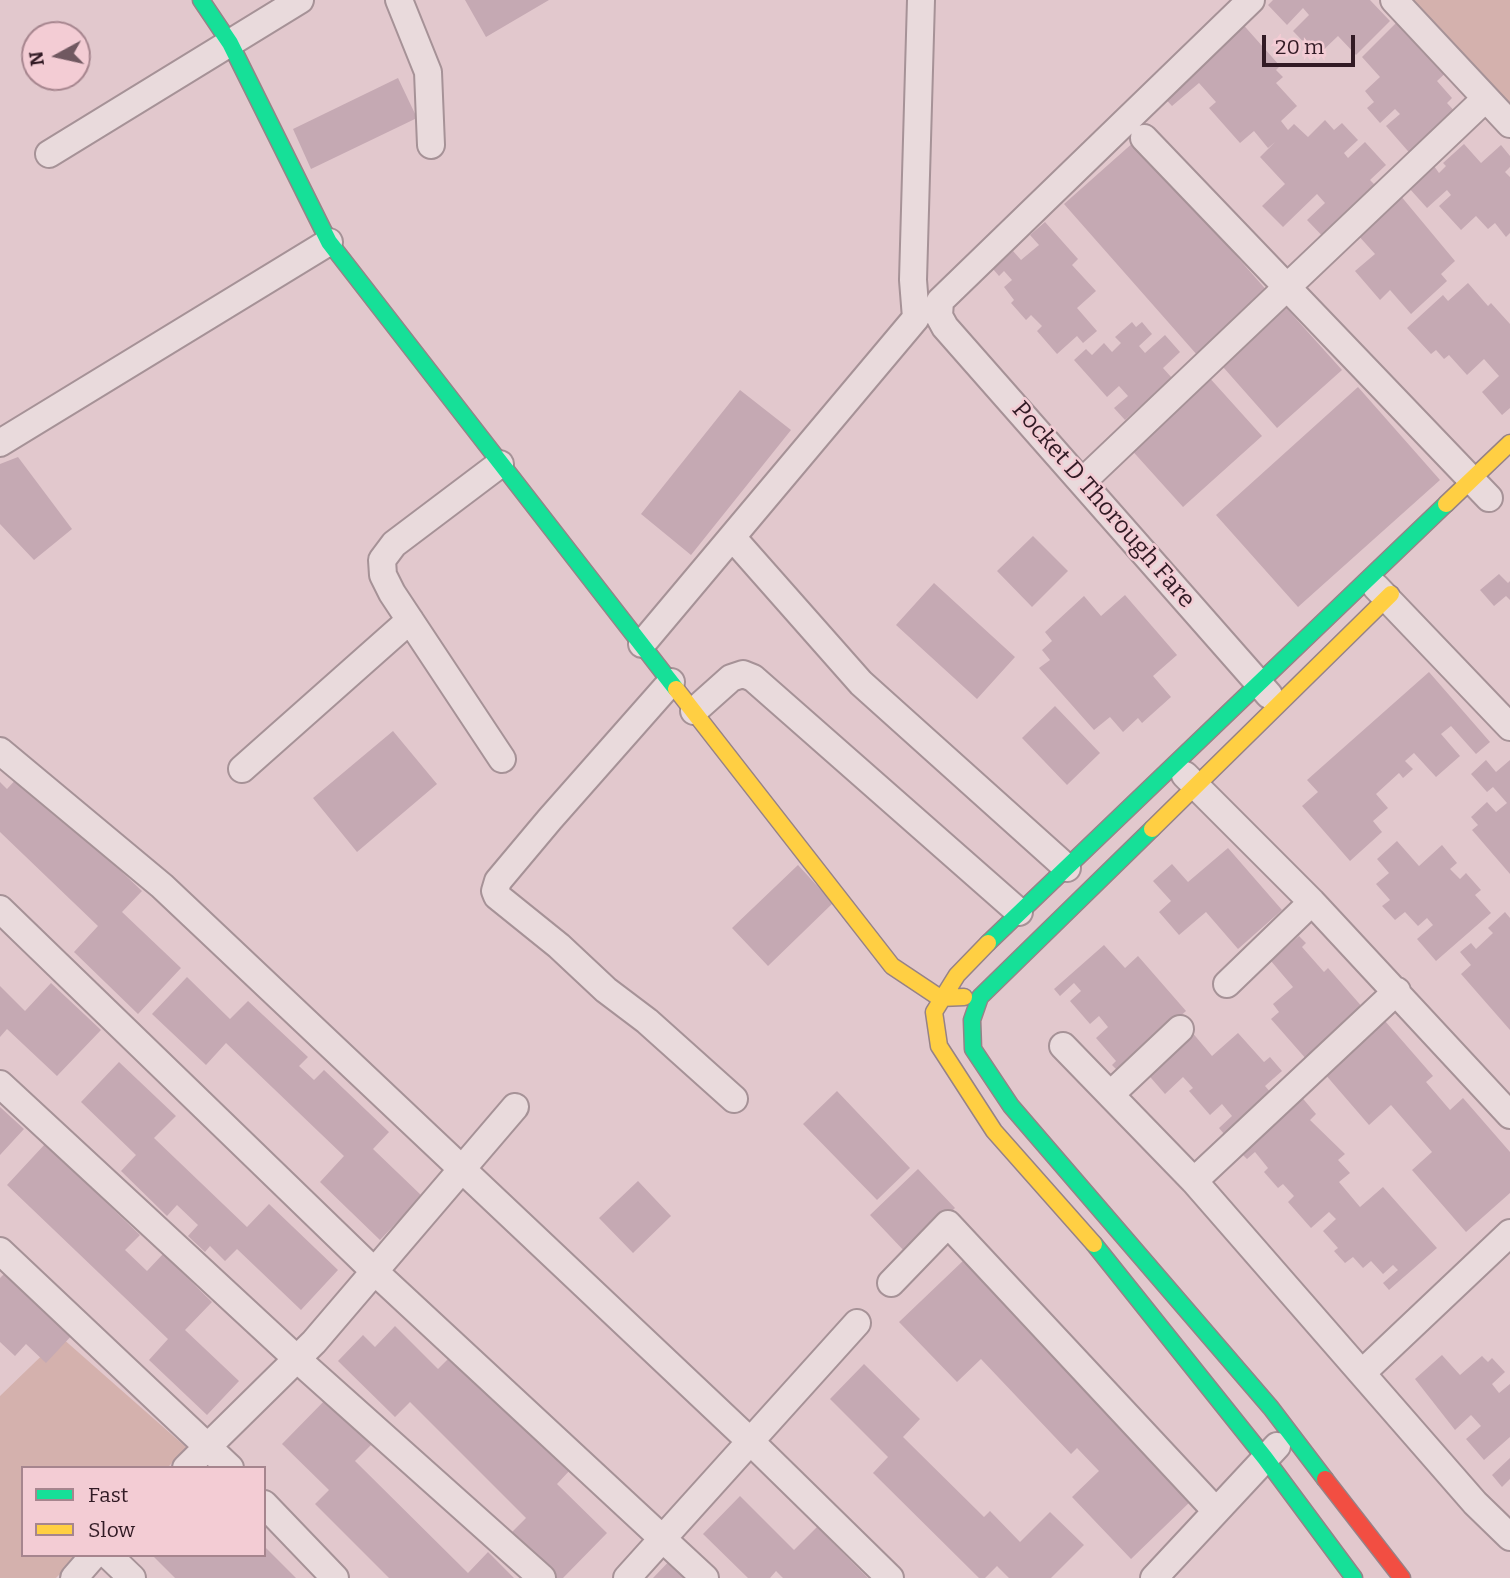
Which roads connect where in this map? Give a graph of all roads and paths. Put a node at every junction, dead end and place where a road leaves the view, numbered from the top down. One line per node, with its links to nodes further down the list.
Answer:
1 (201, 0): 7 (street)
2 (300, 0): 7 (street)
3 (399, 0): 11 (street)
4 (921, 0): 20 (street)
5 (1251, 0): 18 (street, Pocket D Thorough Fare)
6 (1394, 0): 8 (street)
7 (230, 43): 12 (street); 13 (street)
8 (1485, 99): 9 (street); 14 (street)
9 (1510, 124)
10 (1144, 138): 14 (street)
11 (431, 145)
12 (49, 154)
13 (329, 242): 15 (street); 17 (street)
14 (1289, 288): 18 (street); 19 (street)
15 (0, 443)
16 (1510, 443): 19 (street)
17 (500, 464): 23 (street); 24 (street)
18 (1082, 482): 26 (street, Pocket D Thorough Fare)
19 (1486, 493): 21 (street)
20 (732, 537): 24 (street); 35 (street)
21 (1368, 579): 22 (street); 26 (street)
22 (1396, 589): 27 (street); 29 (street)
23 (410, 620): 31 (street); 33 (street)
24 (642, 644): 25 (street)
25 (671, 682): 28 (street); 47 (street)
26 (1259, 684): 27 (street, Pocket D Thorough Fare); 32 (street)
27 (1277, 705): 34 (street)
28 (694, 711): 38 (street); 42 (street)
29 (1510, 727)
30 (0, 751): 50 (street)
31 (502, 759)
32 (1175, 765): 34 (street); 35 (street)
33 (242, 769)
34 (1196, 787): 36 (street); 41 (street)
35 (1067, 869): 38 (street)
36 (1312, 902): 39 (street); 40 (street)
37 (0, 909): 54 (street)
38 (1019, 912): 42 (street)
39 (1227, 984)
40 (1397, 991): 49 (street); 51 (street)
41 (980, 997): 42 (street); 59 (street)
42 (940, 998): 62 (street)
43 (1180, 1029): 46 (street)
44 (1063, 1046): 46 (street)
45 (0, 1084): 57 (street)
46 (1111, 1094): 51 (street)
47 (734, 1099)
48 (515, 1107): 50 (street)
49 (1510, 1115)
50 (460, 1171): 54 (street); 60 (street)
51 (1194, 1181): 58 (street)
52 (1510, 1233): 58 (street)
53 (0, 1251): 61 (street)
54 (373, 1270): 57 (street); 68 (street)
55 (891, 1283): 66 (street)
56 (857, 1323): 60 (street)
57 (297, 1359): 61 (street); 74 (street)
58 (1362, 1373): 67 (street)
59 (1290, 1434): 62 (street); 80 (street)
60 (750, 1441): 68 (street); 77 (street)
61 (209, 1446): 63 (street); 64 (street)
62 (1265, 1458): 66 (street); 79 (street)
63 (188, 1466)
64 (228, 1466)
65 (266, 1506): 73 (street)
66 (1216, 1511): 78 (street)
67 (1510, 1537)
68 (662, 1538): 75 (street); 76 (street)
69 (92, 1557): 71 (street)
70 (110, 1557): 72 (street)
71 (74, 1578)
72 (132, 1578)
73 (335, 1578)
74 (542, 1578)
75 (627, 1578)
76 (705, 1578)
77 (890, 1578)
78 (1154, 1578)
79 (1354, 1578)
80 (1402, 1578)

